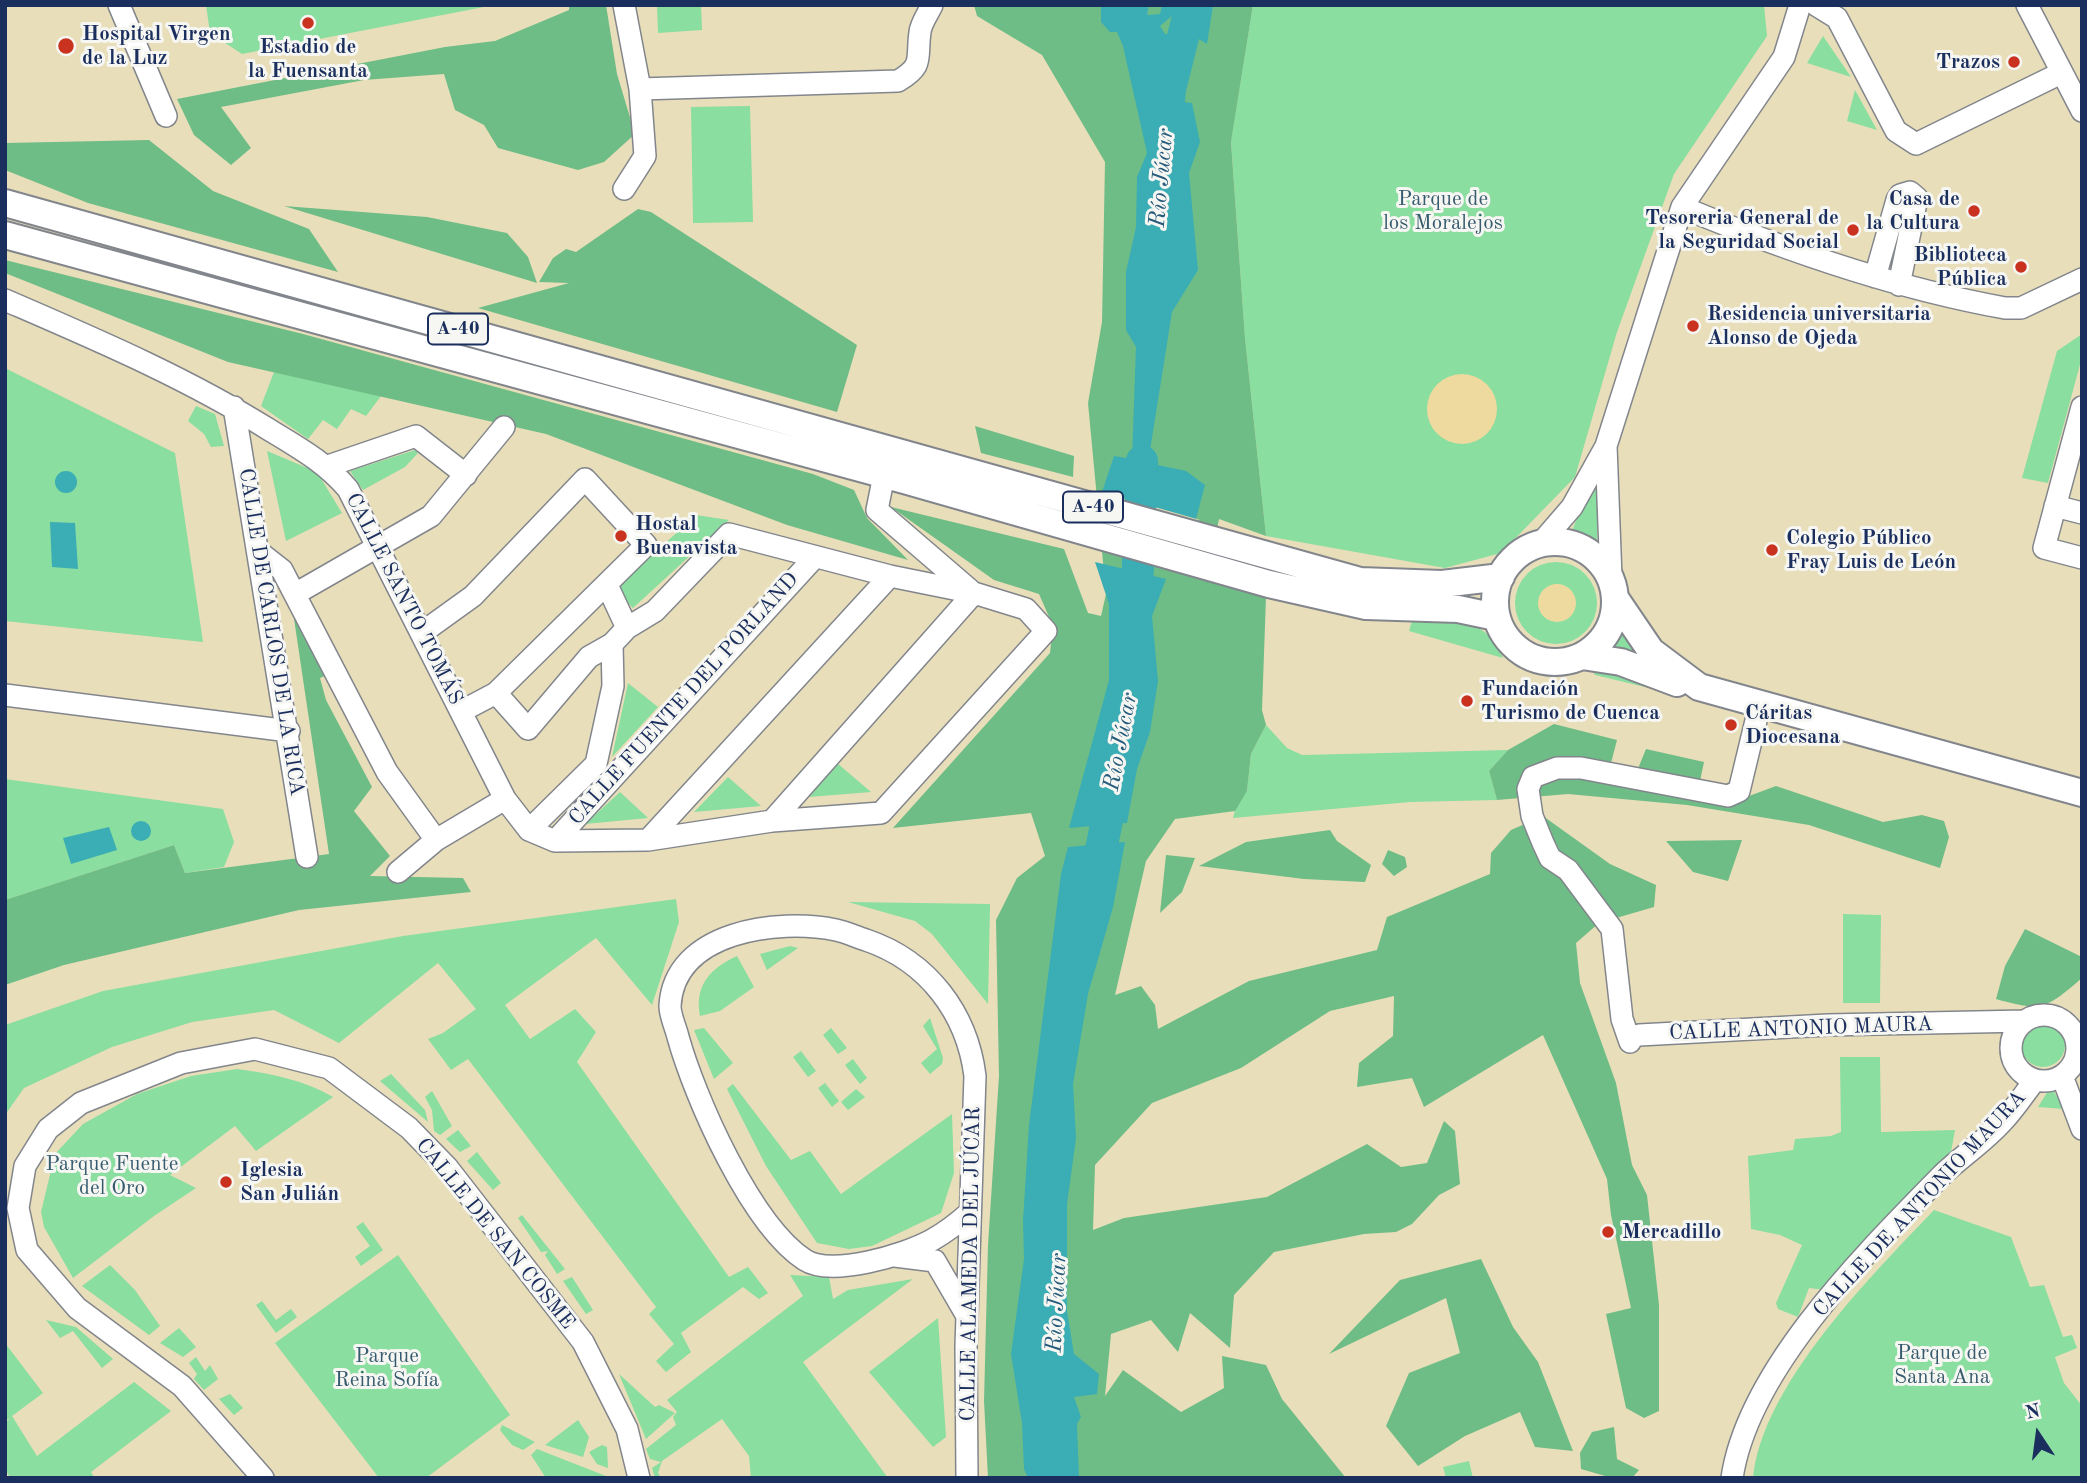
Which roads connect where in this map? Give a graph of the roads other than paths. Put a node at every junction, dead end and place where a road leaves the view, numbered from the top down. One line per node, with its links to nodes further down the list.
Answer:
1 (119, 5): 10 (street)
2 (624, 5): 8 (street)
3 (932, 5): 8 (street)
4 (1800, 5): 14 (street)
5 (1816, 5): 7 (street)
6 (2027, 5): 7 (street)
7 (2061, 73): 9 (street)
8 (640, 89): 11 (street)
9 (2082, 111)
10 (166, 116)
11 (624, 189)
12 (5, 197): 15 (main road)
13 (5, 204): 15 (main road, A-40)
14 (1682, 206): 17 (street); 24 (street)
15 (47, 215): 26 (main road, A-40)
16 (5, 235): 26 (main road, A-40)
17 (1875, 277): 19 (street); 19 (street)
18 (2082, 279): 19 (street)
19 (1899, 285)
20 (5, 300): 21 (street, CALLE SANTO TOMÁS)
21 (234, 407): 25 (street, CALLE SANTO TOMÁS); 32 (street, CALLE DE CARLOS DE LA RICA)
22 (2082, 407): 28 (street)
23 (504, 427): 27 (street)
24 (1606, 446): 30 (street); 38 (street)
25 (328, 466): 27 (street); 31 (street, CALLE SANTO TOMÁS)
26 (900, 471): 36 (main road, A-40); 39 (street); 41 (main road, A-40)
27 (466, 475): 31 (street)
28 (2054, 506): 29 (street); 34 (street)
29 (2082, 513)
30 (1540, 544): 36 (main road); 38 (main road)
31 (379, 547): 40 (street); 43 (street, CALLE SANTO TOMÁS)
32 (259, 552): 40 (street); 51 (street, CALLE DE CARLOS DE LA RICA)
33 (814, 558): 35 (street); 42 (street); 58 (street, CALLE FUENTE DEL PORLAND)
34 (2082, 558)
35 (890, 576): 39 (street); 56 (street)
36 (1500, 576): 41 (main road)
37 (607, 585): 42 (street); 43 (street); 47 (street)
38 (1613, 588): 45 (main road); 46 (main road)
39 (974, 593): 54 (street); 54 (street)
40 (295, 594): 57 (street)
41 (1496, 617): 45 (main road)
42 (627, 628): 44 (street)
43 (423, 632): 50 (street, CALLE SANTO TOMÁS)
44 (612, 644): 47 (street); 55 (street)
45 (1582, 656): 46 (main road)
46 (1699, 687): 49 (main road)
47 (496, 693): 50 (street)
48 (5, 695): 51 (street)
49 (1760, 704): 52 (main road); 62 (street, CALLE ANTONIO MAURA)
50 (462, 711): 53 (street, CALLE SANTO TOMÁS)
51 (289, 732): 59 (street, CALLE DE CARLOS DE LA RICA)
52 (2082, 793)
53 (506, 799): 55 (street, CALLE SANTO TOMÁS); 57 (street)
54 (772, 821): 56 (street)
55 (529, 830): 58 (street)
56 (648, 840): 58 (street)
57 (436, 841): 60 (street)
58 (555, 841)
59 (307, 857)
60 (398, 872)
61 (2025, 1021): 62 (street, CALLE ANTONIO MAURA); 63 (street); 64 (street)
62 (1963, 1023): 64 (street, CALLE ANTONIO MAURA)
63 (2079, 1052): 65 (street)
64 (2012, 1059): 66 (street)
65 (2062, 1076): 66 (street); 67 (street)
66 (2035, 1080): 74 (street, CALLE DE ANTONIO MAURA)
67 (2082, 1129)
68 (970, 1212): 69 (street); 69 (street, CALLE ALAMEDA DEL JÚCAR); 70 (street, CALLE ALAMEDA DEL JÚCAR)
69 (893, 1255): 70 (street)
70 (967, 1316): 73 (street, CALLE ALAMEDA DEL JÚCAR)
71 (263, 1478): 72 (street, CALLE DE SAN COSME)
72 (639, 1478)
73 (967, 1478)
74 (1732, 1478)

